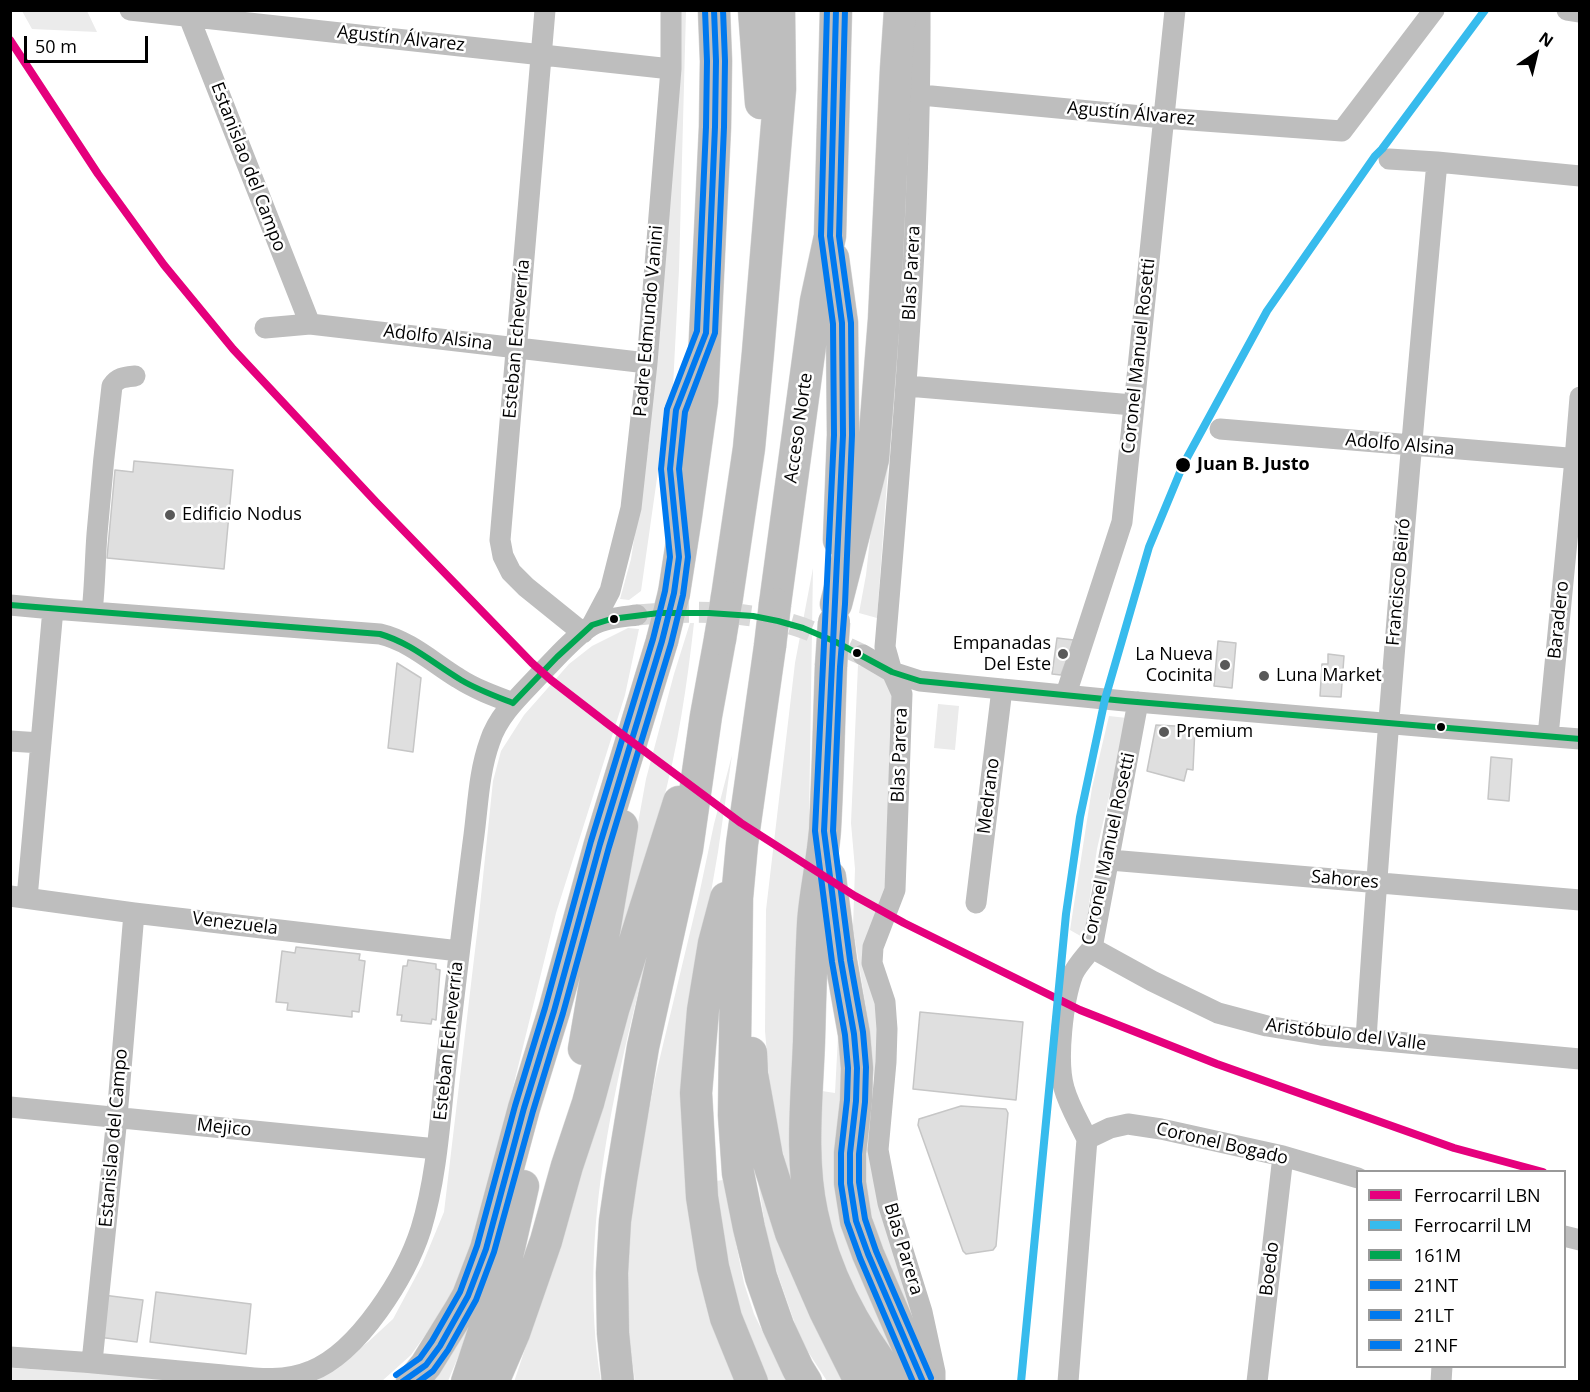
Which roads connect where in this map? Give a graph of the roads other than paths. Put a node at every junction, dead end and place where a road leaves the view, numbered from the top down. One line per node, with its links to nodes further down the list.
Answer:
1 (130, 10): 14 (street, Agustín Álvarez)
2 (545, 10): 15 (street, Esteban Echeverría)
3 (671, 10): 16 (street, Padre Edmundo Vanini)
4 (714, 10): 53 (highway, bridge)
5 (754, 10): 22 (highway)
6 (779, 10): 22 (highway)
7 (836, 10): 23 (highway, Acceso Norte)
8 (900, 10): 38 (highway)
9 (920, 10): 17 (street, Blas Parera)
10 (1175, 10): 18 (street, Coronel Manuel Rosetti)
11 (1434, 10): 18 (street, Agustín Álvarez)
12 (1567, 10): 13 (street)
13 (1580, 12)
14 (190, 14): 15 (street, Agustín Álvarez); 24 (street, Estanislao del Campo)
15 (542, 54): 16 (street, Agustín Álvarez); 26 (street, Esteban Echeverría)
16 (671, 69): 27 (street, Padre Edmundo Vanini)
17 (921, 95): 18 (street, Agustín Álvarez); 29 (street, Blas Parera)
18 (1163, 118): 31 (street, Coronel Manuel Rosetti)
19 (1389, 159): 20 (street)
20 (1437, 162): 21 (street); 33 (street, Francisco Beiró)
21 (1580, 176)
22 (769, 212): 47 (highway, bridge)
23 (830, 236): 38 (highway); 55 (highway, Acceso Norte, bridge)
24 (310, 324): 25 (street, Adolfo Alsina); 26 (street, Adolfo Alsina)
25 (265, 328)
26 (517, 347): 27 (street, Adolfo Alsina); 40 (street, Esteban Echeverría)
27 (646, 363): 40 (street, Padre Edmundo Vanini)
28 (135, 376): 37 (street)
29 (907, 386): 31 (street); 42 (street, Blas Parera)
30 (1580, 397): 34 (street, Baradero)
31 (1133, 405): 44 (street, Coronel Manuel Rosetti)
32 (1220, 429): 33 (street, Adolfo Alsina)
33 (1410, 446): 34 (street, Adolfo Alsina); 48 (street, Francisco Beiró)
34 (1577, 459): 49 (street, Baradero)
35 (10, 605): 36 (street)
36 (53, 609): 37 (street); 52 (street)
37 (92, 612): 46 (street)
38 (835, 613): 54 (highway, bridge)
39 (637, 615): 40 (street)
40 (588, 629): 46 (street, Esteban Echeverría)
41 (863, 655): 42 (street)
42 (892, 672): 43 (street); 88 (street, Blas Parera)
43 (1002, 688): 44 (street); 61 (street, Medrano)
44 (1066, 694): 45 (street)
45 (1138, 702): 48 (street); 56 (street, Coronel Manuel Rosetti)
46 (513, 703): 64 (street, Esteban Echeverría)
47 (706, 716): 73 (highway); 82 (highway)
48 (1389, 723): 49 (street); 57 (street, Francisco Beiró)
49 (1548, 736): 50 (street)
50 (1580, 739)
51 (10, 741): 52 (street)
52 (41, 743): 58 (street)
53 (629, 750): 65 (highway); 73 (highway)
54 (824, 831): 86 (highway); 87 (highway)
55 (742, 844): 59 (highway); 83 (highway)
56 (1110, 860): 57 (street, Sahores); 63 (street, Coronel Manuel Rosetti)
57 (1376, 883): 60 (street, Sahores); 66 (street, Francisco Beiró)
58 (19, 897): 62 (street, Venezuela)
59 (737, 898): 84 (highway); 85 (highway)
60 (1580, 900)
61 (976, 903)
62 (134, 913): 64 (street, Venezuela); 69 (street, Estanislao del Campo)
63 (1092, 948): 66 (street, Aristóbulo del Valle); 70 (street, Coronel Manuel Rosetti)
64 (459, 951): 71 (street, Esteban Echeverría)
65 (554, 1011): 78 (highway); 79 (highway)
66 (1366, 1039): 67 (street, Aristóbulo del Valle)
67 (1580, 1059)
68 (10, 1107): 69 (street, Mejico)
69 (117, 1117): 71 (street, Mejico); 77 (street, Estanislao del Campo)
70 (1087, 1139): 72 (street, Coronel Bogado); 89 (street)
71 (437, 1149): 77 (street, Esteban Echeverría)
72 (1283, 1156): 74 (street, Coronel Bogado); 90 (street, Boedo)
73 (567, 1166): 75 (highway)
74 (1356, 1177)
75 (514, 1333): 80 (highway); 81 (highway)
76 (10, 1357): 77 (street, Esteban Echeverría)
77 (92, 1362)
78 (468, 1374)
79 (413, 1376)
80 (493, 1382)
81 (503, 1382)
82 (618, 1382)
83 (752, 1382)
84 (806, 1382)
85 (862, 1382)
86 (895, 1382)
87 (923, 1382)
88 (935, 1382)
89 (1068, 1382)
90 (1257, 1382)

